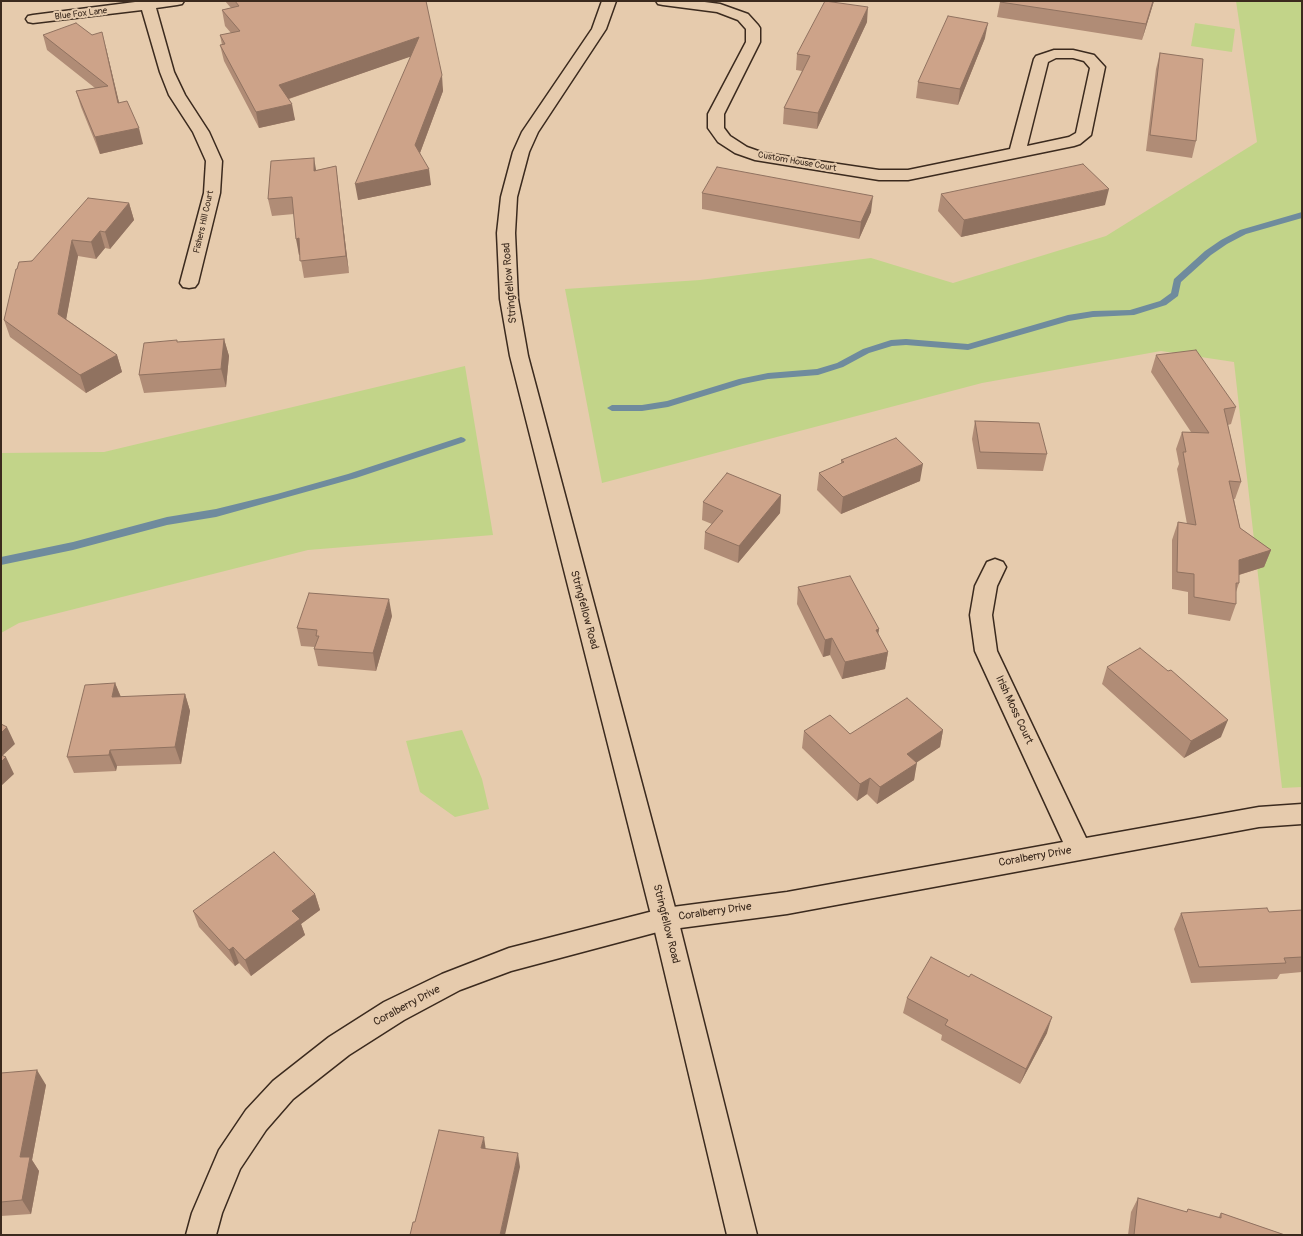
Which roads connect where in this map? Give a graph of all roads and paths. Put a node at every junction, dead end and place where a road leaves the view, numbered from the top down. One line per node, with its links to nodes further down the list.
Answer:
1 (177, 1): 4 (street, Blue Fox Lane)
2 (609, 1): 11 (street, Stringfellow Road)
3 (663, 1): 6 (street, Custom House Court)
4 (148, 6): 5 (street, Blue Fox Lane); 7 (street, Fishers Hill Court)
5 (34, 19)
6 (1018, 152): 6 (street, Custom House Court)
7 (189, 283)
8 (995, 567): 10 (street, Irish Moss Court)
9 (1302, 814): 10 (street, Coralberry Drive)
10 (1079, 849): 11 (street, Coralberry Drive)
11 (665, 919): 12 (street, Coralberry Drive); 13 (street, Stringfellow Road)
12 (201, 1235)
13 (742, 1235)

